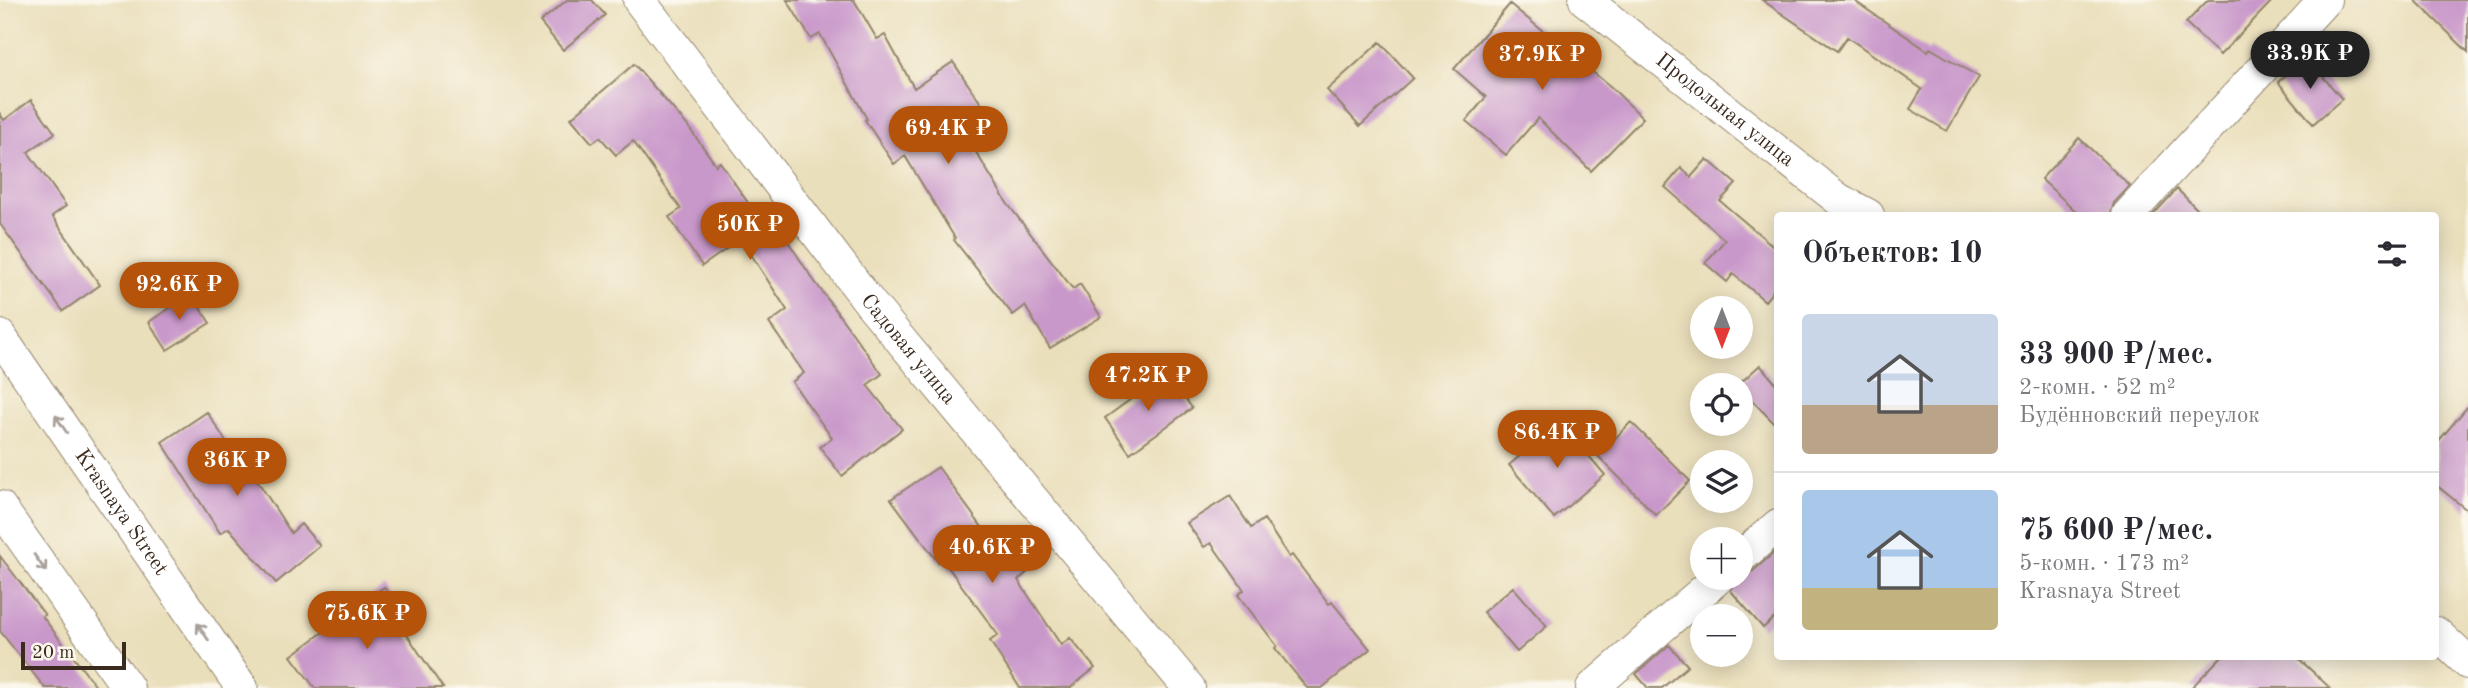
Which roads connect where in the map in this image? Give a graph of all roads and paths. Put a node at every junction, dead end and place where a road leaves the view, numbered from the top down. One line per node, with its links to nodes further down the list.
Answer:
1 (639, 0): 15 (street, Садовая улица)
2 (1585, 0): 4 (street, Продольная улица)
3 (2325, 0): 5 (street)
4 (1862, 212)
5 (2131, 212)
6 (0, 336): 14 (street, Krasnaya Street, one-way to 6)
7 (0, 507): 13 (street, one-way to 13)
8 (1774, 528): 9 (street)
9 (1753, 546)
10 (1704, 590): 16 (street)
11 (2439, 636): 12 (street)
12 (2468, 663)
13 (128, 688)
14 (242, 688)
15 (1189, 688)
16 (1592, 688)

